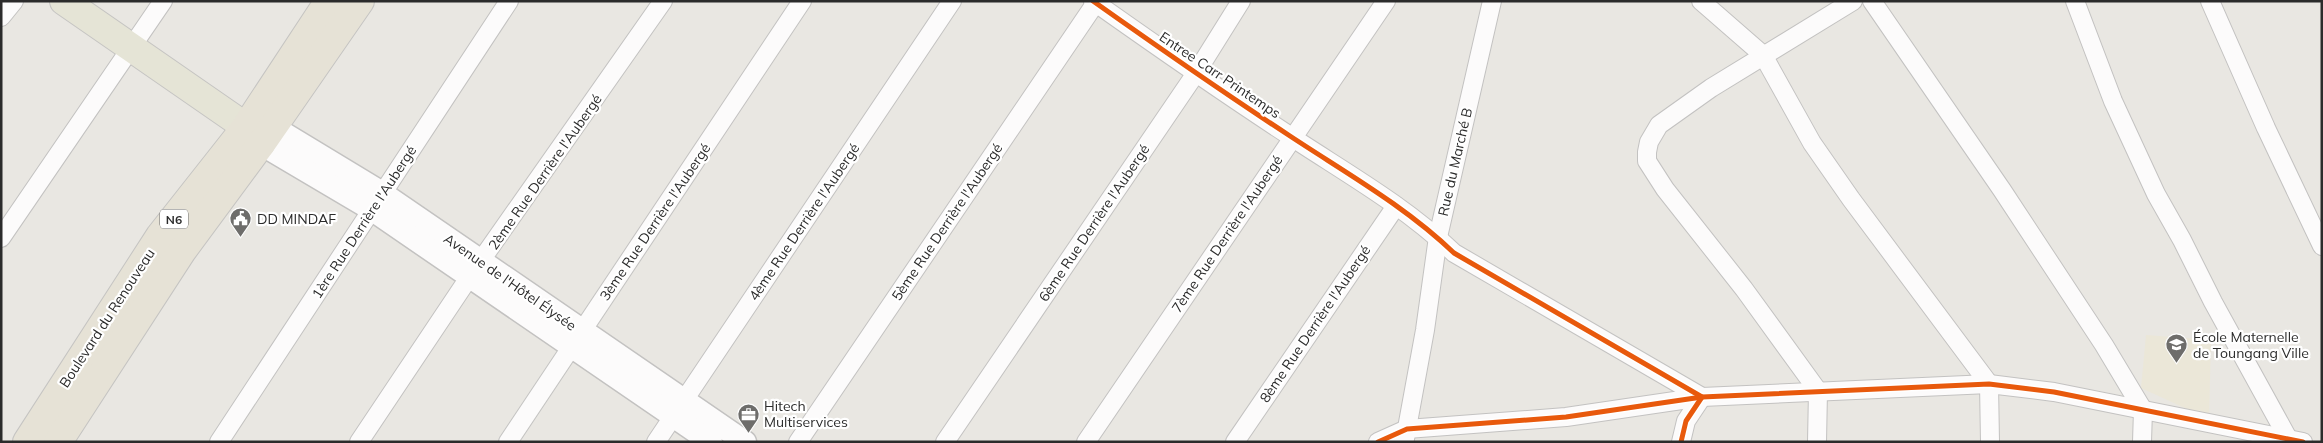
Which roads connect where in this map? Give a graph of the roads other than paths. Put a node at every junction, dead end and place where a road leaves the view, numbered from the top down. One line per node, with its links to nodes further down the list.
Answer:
1 (14, 1): 20 (street)
2 (64, 1): 21 (main road)
3 (86, 1): 21 (main road)
4 (163, 1): 21 (street)
5 (329, 1): 24 (highway, Boulevard du Renouveau / N6)
6 (360, 1): 24 (highway, Boulevard du Renouveau / N6)
7 (508, 1): 26 (street, 1ère Rue Derrière l'Aubergé)
8 (663, 1): 31 (street, 2ème Rue Derrière l'Aubergé)
9 (802, 1): 33 (street, 3ème Rue Derrière l'Aubergé)
10 (952, 1): 37 (street, 4ème Rue Derrière l'Aubergé)
11 (1241, 1): 23 (street, 6ème Rue Derrière l'Aubergé)
12 (1386, 1): 25 (street, 7ème Rue Derrière l'Aubergé)
13 (1492, 1): 28 (street, Rue du Marché B)
14 (1700, 1): 22 (street)
15 (1853, 1): 22 (street)
16 (1872, 1): 38 (street)
17 (2076, 1): 40 (street)
18 (2210, 1): 30 (street)
19 (1095, 2): 23 (street, Entree Carr Printemps); 49 (street, 5ème Rue Derrière l'Aubergé)
20 (1, 17)
21 (136, 43): 24 (main road); 29 (street)
22 (1763, 55): 34 (street); 35 (street)
23 (1196, 73): 25 (street, Entree Carr Printemps); 50 (street, 6ème Rue Derrière l'Aubergé)
24 (258, 128): 26 (street, Avenue de l'Hôtel Élysée); 32 (highway, Boulevard du Renouveau / N6)
25 (1292, 138): 27 (street, Entree Carr Printemps); 51 (street, 7ème Rue Derrière l'Aubergé)
26 (377, 201): 31 (street, Avenue de l'Hôtel Élysée); 43 (street, 1ère Rue Derrière l'Aubergé)
27 (1396, 206): 28 (street, Entree Carr Printemps); 52 (street, 8ème Rue Derrière l'Aubergé)
28 (1438, 237): 36 (street, Entree Carr Printemps); 39 (street, Rue du Marché B)
29 (1, 238)
30 (2322, 246)
31 (476, 269): 33 (street, Avenue de l'Hôtel Élysée); 44 (street, 2ème Rue Derrière l'Aubergé)
32 (144, 285): 41 (highway, Boulevard du Renouveau / N6); 42 (highway, Boulevard du Renouveau / N6)
33 (577, 339): 37 (street, Avenue de l'Hôtel Élysée); 45 (street, 3ème Rue Derrière l'Aubergé)
34 (1989, 384): 35 (street); 38 (street); 56 (street)
35 (1818, 391): 36 (street); 55 (street)
36 (1702, 397): 39 (street); 54 (street)
37 (678, 409): 46 (street, 4ème Rue Derrière l'Aubergé); 47 (street, Avenue de l'Hôtel Élysée); 48 (street, Avenue de l'Hôtel Élysée)
38 (2143, 410): 40 (street); 57 (street)
39 (1406, 435): 53 (street)
40 (2294, 441)
41 (27, 442)
42 (58, 442)
43 (219, 442)
44 (359, 442)
45 (508, 442)
46 (656, 442)
47 (711, 442)
48 (745, 442)
49 (798, 442)
50 (945, 442)
51 (1086, 442)
52 (1235, 442)
53 (1378, 442)
54 (1681, 442)
55 (1818, 442)
56 (1990, 442)
57 (2142, 442)

